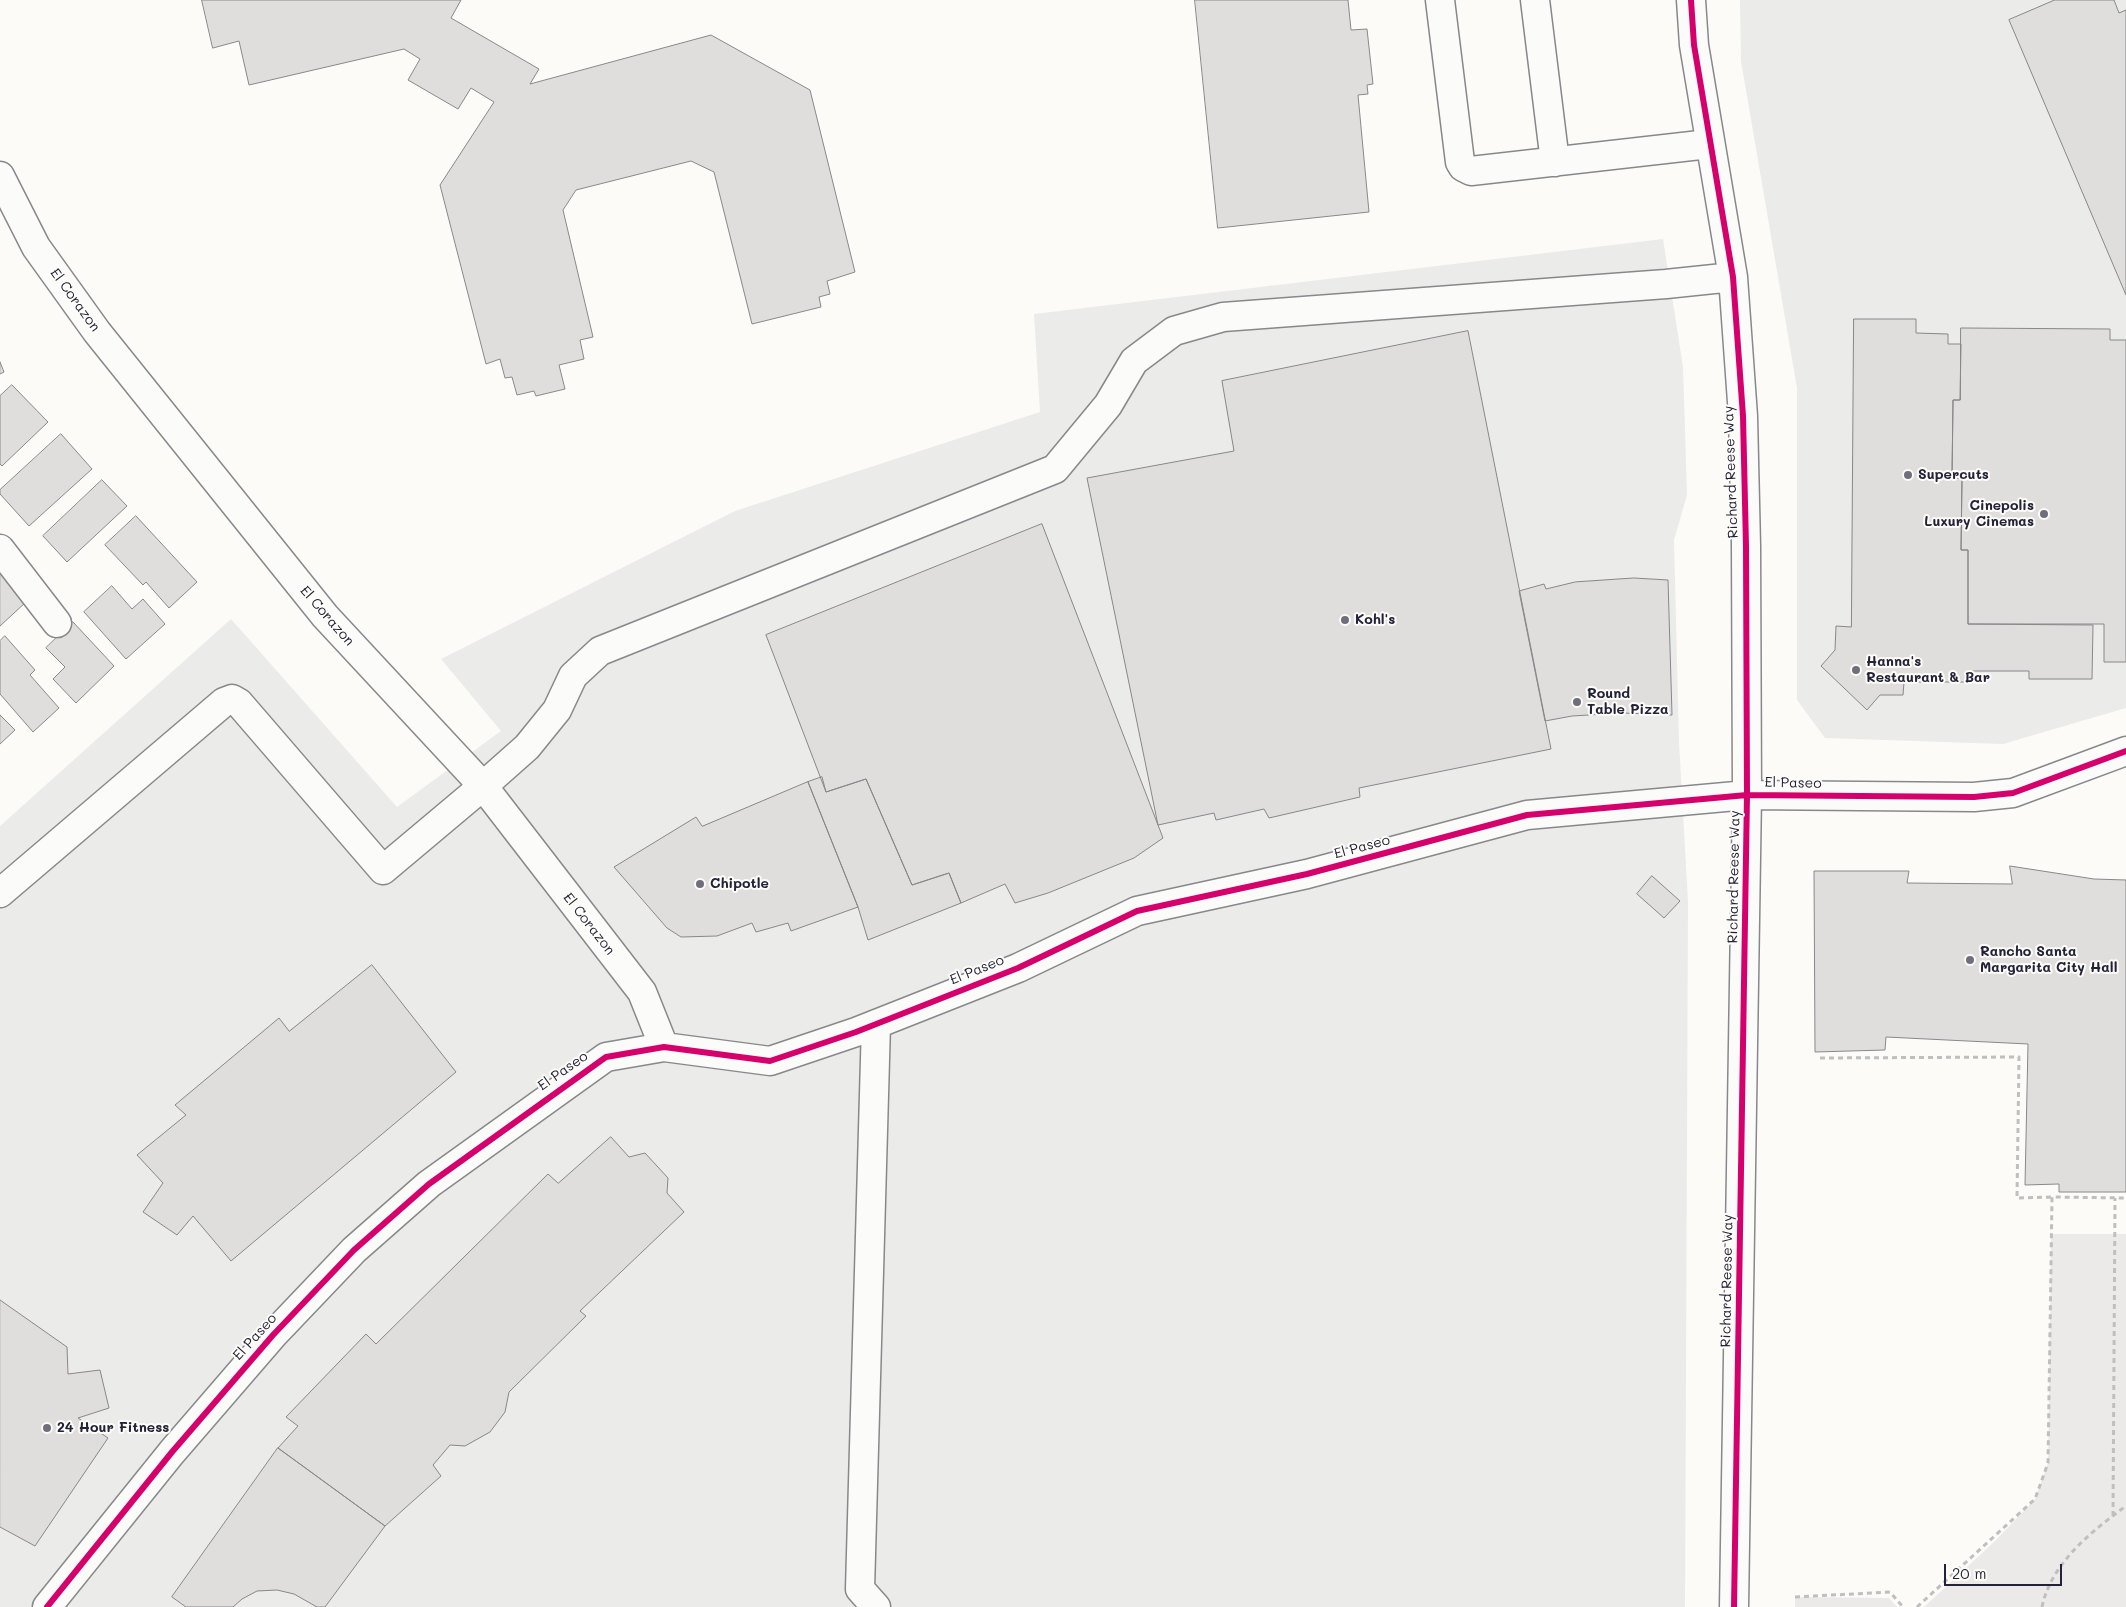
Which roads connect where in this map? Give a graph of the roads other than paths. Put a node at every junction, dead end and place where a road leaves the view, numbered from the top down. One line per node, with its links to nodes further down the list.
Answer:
1 (1440, 0): 5 (street)
2 (1535, 0): 5 (street)
3 (1691, 0): 4 (street, Richard Reese Way)
4 (1709, 144): 5 (street); 7 (street, Richard Reese Way)
5 (1555, 162)
6 (0, 176): 11 (street, El Corazon)
7 (1733, 277): 11 (street); 12 (street, Richard Reese Way)
8 (0, 549): 9 (street)
9 (57, 623)
10 (2126, 751): 12 (street, El Paseo)
11 (483, 786): 13 (street); 15 (street, El Corazon)
12 (1747, 795): 14 (street, El Paseo); 18 (street, Richard Reese Way)
13 (0, 893)
14 (876, 1024): 15 (street, El Paseo); 17 (street)
15 (664, 1047): 16 (street, El Paseo)
16 (47, 1607)
17 (876, 1607)
18 (1734, 1607)

